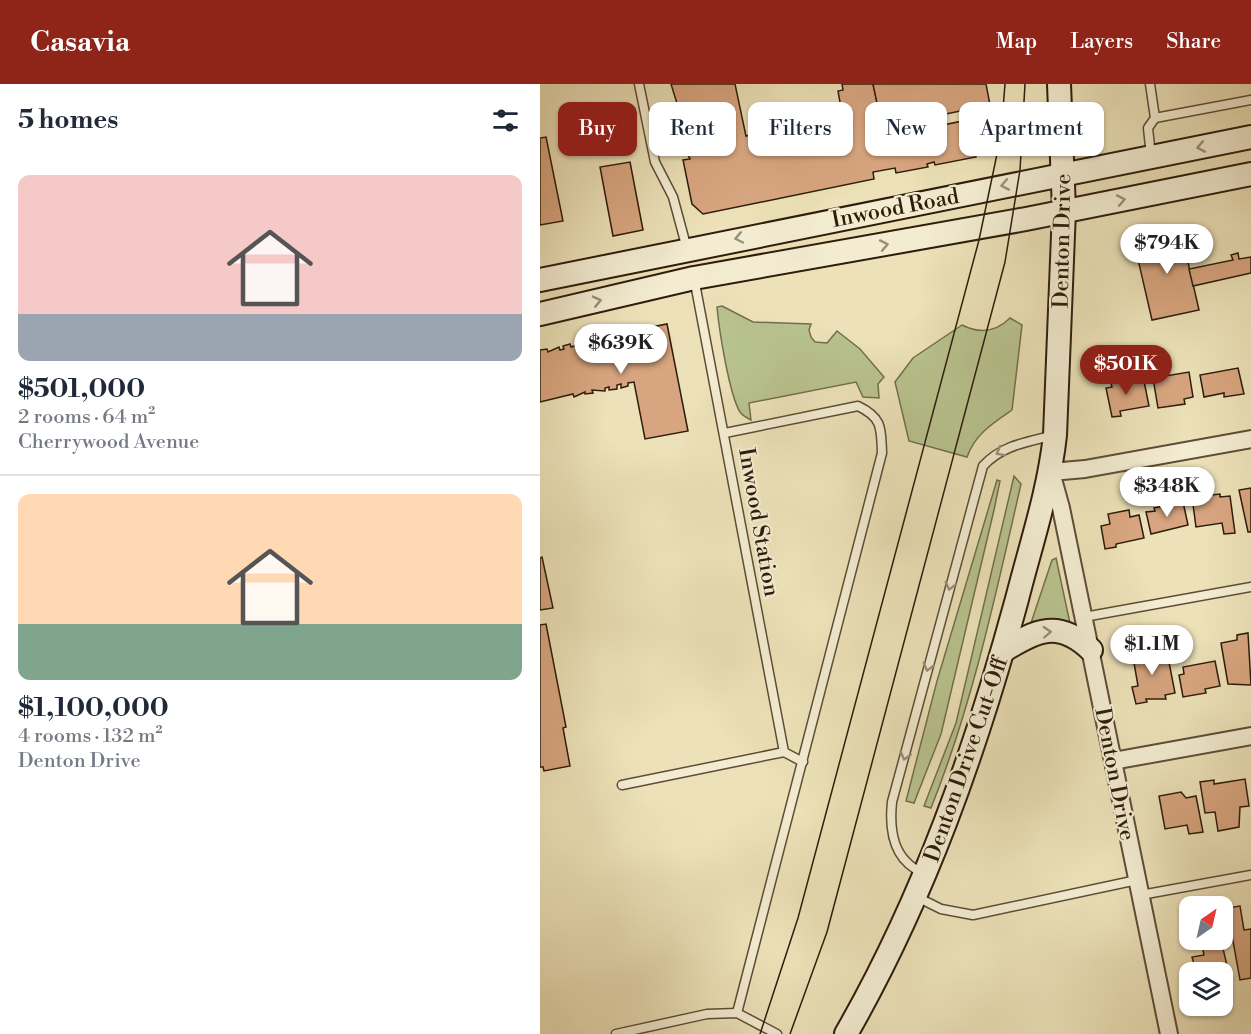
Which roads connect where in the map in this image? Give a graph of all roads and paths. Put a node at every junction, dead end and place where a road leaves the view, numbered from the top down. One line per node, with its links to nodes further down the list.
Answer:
1 (639, 84): 11 (lane)
2 (1059, 84): 9 (main road, Denton Drive)
3 (1150, 84): 5 (lane)
4 (1251, 100): 5 (lane)
5 (1155, 118): 7 (lane)
6 (1251, 138): 7 (main road, Inwood Road, one-way to 7)
7 (1152, 157): 9 (main road, Inwood Road)
8 (1251, 174): 10 (main road, Inwood Road, one-way to 8)
9 (1063, 175): 10 (main road, Denton Drive); 11 (main road, Inwood Road, one-way to 11)
10 (1064, 210): 12 (main road, Inwood Road, one-way to 10); 16 (main road, Denton Drive)
11 (687, 249): 12 (main road); 13 (main road, Inwood Road)
12 (694, 278): 14 (main road, Inwood Road, one-way to 12); 15 (lane, Inwood Station)
13 (540, 280)
14 (540, 314)
15 (725, 433): 24 (lane, Inwood Station); 26 (lane)
16 (1055, 435): 18 (main road, Denton Drive); 28 (lane, one-way to 28)
17 (1251, 439): 18 (street)
18 (1051, 472): 20 (street, Denton Drive); 22 (main road, Denton Drive Cut-Off)
19 (1251, 587): 20 (lane)
20 (1084, 617): 21 (street, Denton Drive)
21 (1091, 650): 22 (main road, one-way to 21); 25 (street, Denton Drive)
22 (1003, 651): 28 (main road, Denton Drive Cut-Off)
23 (1251, 736): 25 (street)
24 (784, 752): 26 (lane); 27 (lane)
25 (1113, 761): 30 (street, Denton Drive)
26 (803, 762): 32 (lane)
27 (621, 785)
28 (926, 874): 31 (main road, Denton Drive Cut-Off)
29 (1251, 875): 30 (lane)
30 (1139, 888): 31 (lane); 36 (street, Denton Drive)
31 (916, 896): 35 (main road, Denton Drive Cut-Off)
32 (737, 1013): 33 (lane); 34 (lane)
33 (616, 1034)
34 (777, 1034)
35 (846, 1034)
36 (1169, 1034)

